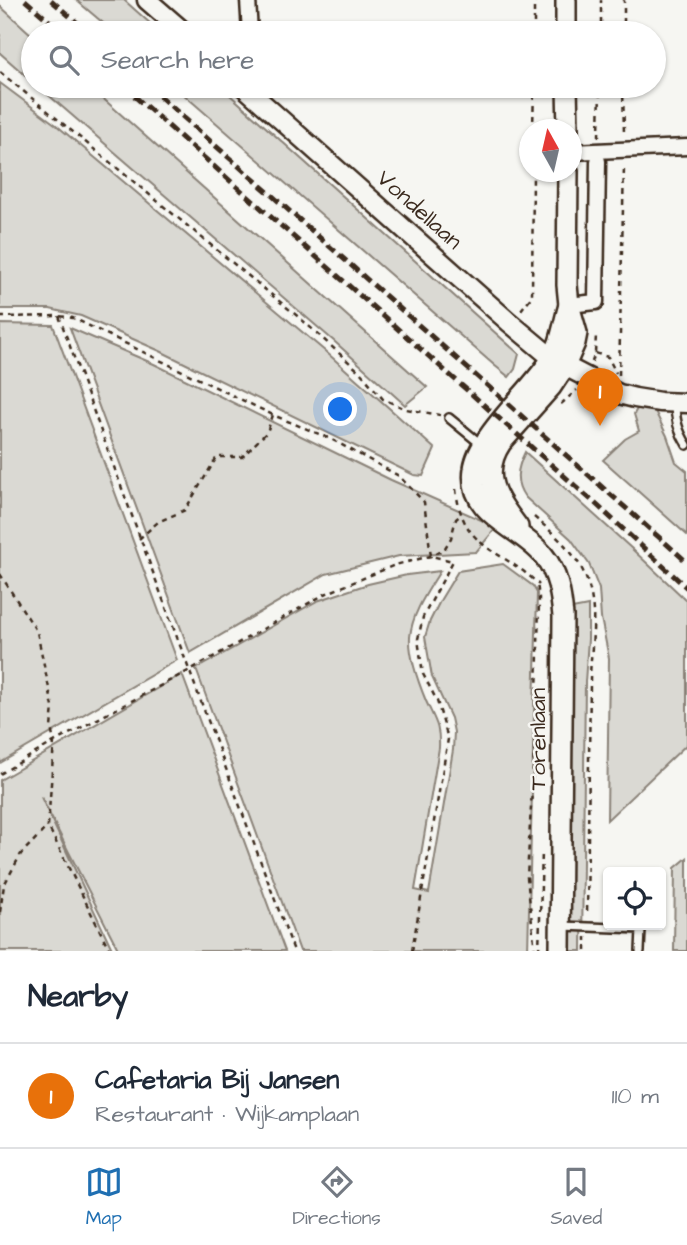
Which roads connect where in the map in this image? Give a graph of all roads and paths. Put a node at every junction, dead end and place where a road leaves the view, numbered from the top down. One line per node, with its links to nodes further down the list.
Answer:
1 (147, 0): 7 (street)
2 (248, 0): 8 (street)
3 (534, 0): 9 (path)
4 (566, 0): 10 (main road)
5 (601, 0): 11 (path)
6 (624, 0): 12 (path)
7 (171, 21)
8 (249, 21)
9 (534, 21)
10 (566, 21)
11 (601, 21)
12 (624, 21)
13 (0, 72): 14 (path)
14 (21, 89)
15 (32, 98): 39 (path)
16 (257, 98): 32 (street, Vondellaan)
17 (534, 98): 21 (path)
18 (567, 98): 22 (main road)
19 (600, 98): 26 (path)
20 (623, 98): 24 (path)
21 (533, 119)
22 (568, 119)
23 (687, 147): 24 (street)
24 (624, 150): 26 (street); 35 (path)
25 (582, 154): 26 (street)
26 (598, 156): 29 (street)
27 (533, 182): 32 (path)
28 (568, 182): 29 (main road)
29 (569, 305): 34 (main road)
30 (59, 316): 31 (path); 38 (path); 43 (path)
31 (0, 317)
32 (509, 322): 34 (street, Vondellaan)
33 (595, 353): 35 (path)
34 (559, 362): 37 (street, Vondellaan); 41 (main road)
35 (619, 375): 36 (path)
36 (626, 381)
37 (681, 403): 40 (lane)
38 (273, 415): 43 (path); 44 (path)
39 (449, 418): 41 (lane)
40 (687, 445)
41 (489, 449): 52 (main road, Torenlaan)
42 (461, 515): 44 (path)
43 (139, 539): 47 (path)
44 (431, 556): 47 (path); 55 (path)
45 (0, 575): 48 (path)
46 (537, 583): 56 (path)
47 (190, 670): 48 (path); 54 (path)
48 (54, 742): 49 (path); 50 (path)
49 (0, 774)
50 (48, 826): 51 (path); 53 (path)
51 (0, 912)
52 (560, 926): 57 (main road, Torenlaan); 58 (lane)
53 (110, 951)
54 (294, 951)
55 (412, 951)
56 (535, 951)
57 (561, 951)
58 (640, 951)

